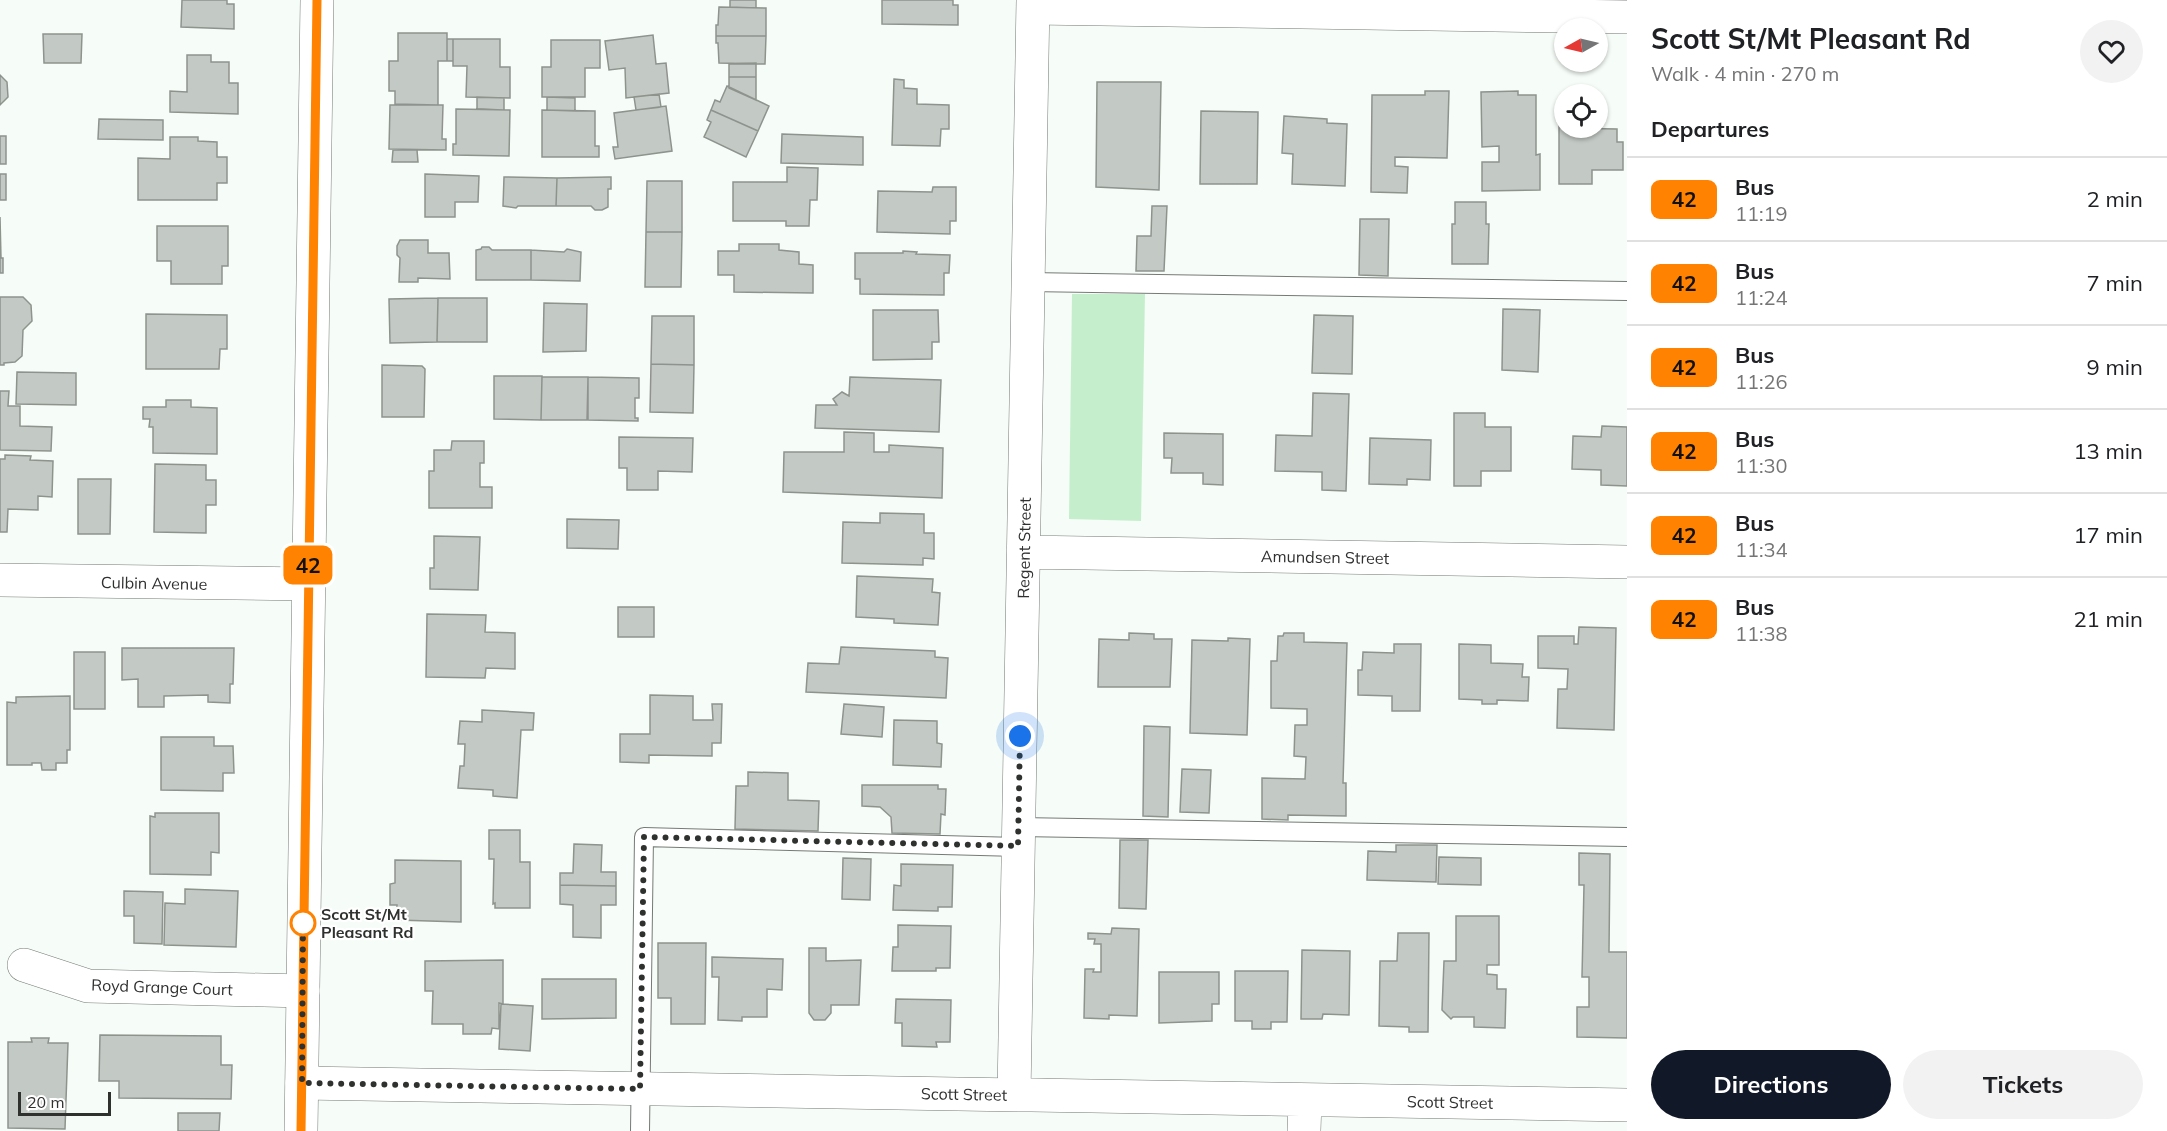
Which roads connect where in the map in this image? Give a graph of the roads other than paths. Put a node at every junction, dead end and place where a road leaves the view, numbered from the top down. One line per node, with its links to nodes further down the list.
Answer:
1 (317, 0): 9 (street)
2 (1033, 4): 3 (street); 4 (street, Regent Street)
3 (1627, 17)
4 (1028, 282): 5 (lane); 6 (street, Regent Street)
5 (1627, 291)
6 (1023, 552): 7 (street, Amundsen Street); 10 (street, Regent Street)
7 (1627, 562)
8 (0, 580): 9 (street, Culbin Avenue)
9 (308, 584): 13 (street)
10 (1018, 837): 11 (lane); 15 (lane); 16 (street, Regent Street)
11 (1627, 837)
12 (24, 965): 13 (street, Royd Grange Court)
13 (303, 991): 14 (street)
14 (302, 1083): 15 (street, Scott Street); 19 (street)
15 (640, 1089): 16 (street, Scott Street); 20 (lane)
16 (1014, 1095): 18 (street, Scott Street)
17 (1627, 1105): 18 (street, Scott Street)
18 (1304, 1115)
19 (301, 1131)
20 (640, 1131)

